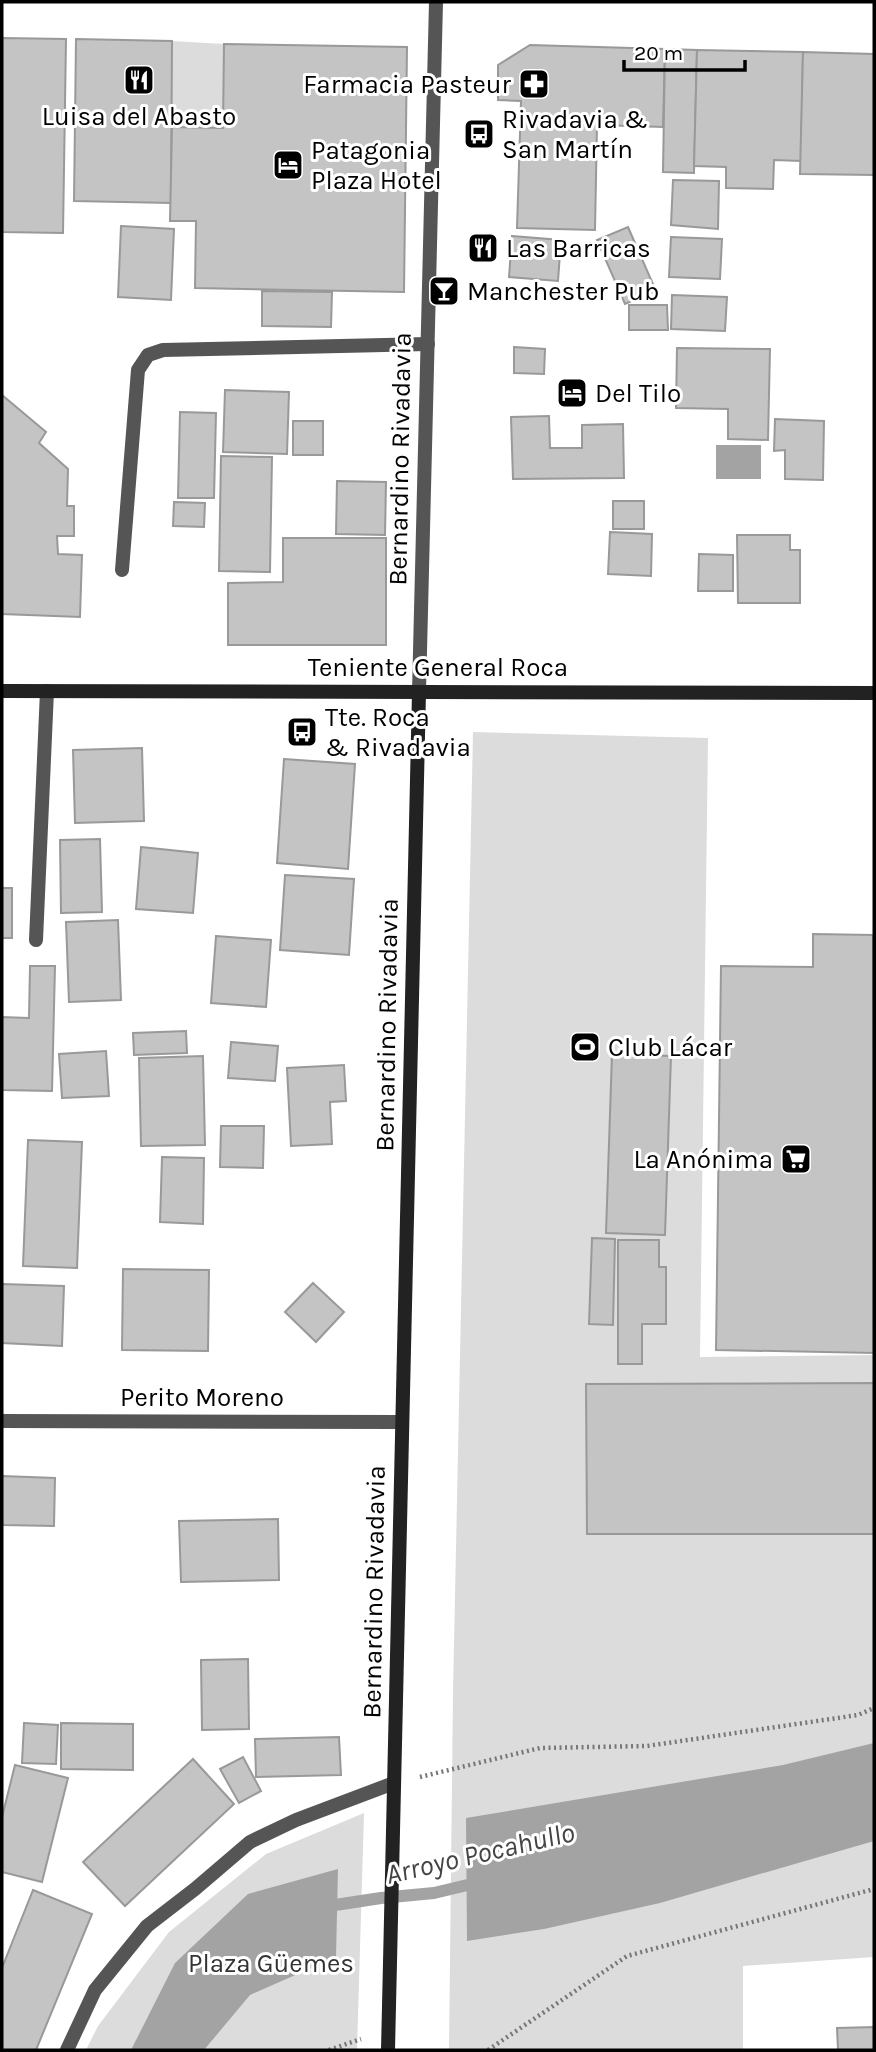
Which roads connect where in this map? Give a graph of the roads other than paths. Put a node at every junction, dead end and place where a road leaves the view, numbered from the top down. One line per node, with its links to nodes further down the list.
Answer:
1 (436, 2): 2 (street, Bernardino Rivadavia)
2 (428, 344): 3 (street); 6 (street, Bernardino Rivadavia)
3 (122, 570)
4 (2, 691): 5 (street, Teniente General Roca)
5 (47, 691): 6 (street, Teniente General Roca); 8 (street)
6 (419, 692): 7 (street, Teniente General Roca); 10 (street, Bernardino Rivadavia)
7 (874, 693)
8 (36, 940)
9 (2, 1421): 10 (street, Perito Moreno)
10 (402, 1422): 11 (street, Bernardino Rivadavia)
11 (394, 1783): 12 (street); 13 (street, Bernardino Rivadavia)
12 (67, 2050)
13 (388, 2050)

